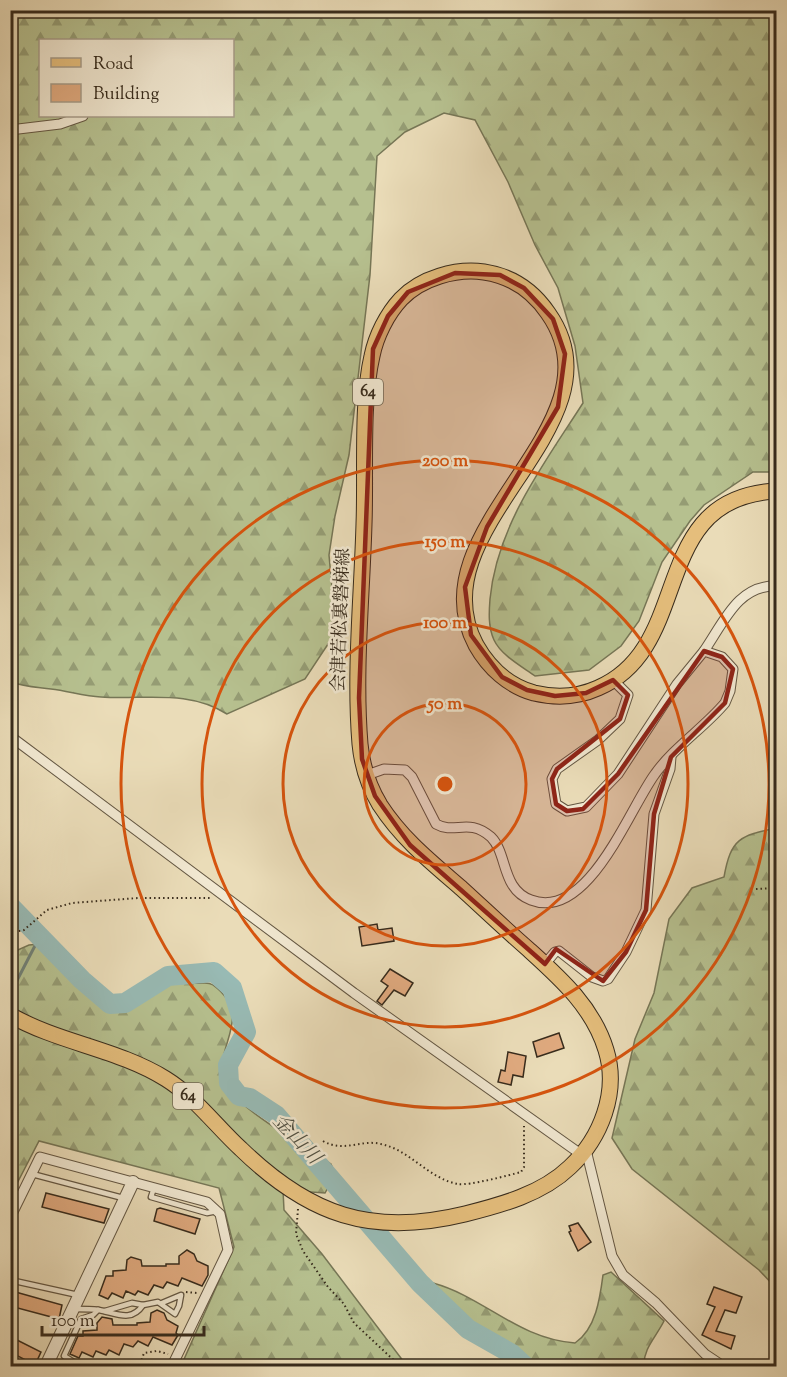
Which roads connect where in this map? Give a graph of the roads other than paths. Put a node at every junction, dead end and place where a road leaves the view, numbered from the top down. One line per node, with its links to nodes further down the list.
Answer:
1 (80, 117): 2 (street)
2 (10, 130)
3 (777, 491): 6 (main road, 会津若松裏磐梯線 / 64)
4 (777, 586): 5 (street)
5 (704, 651): 6 (street); 8 (street)
6 (614, 681): 9 (main road, 会津若松裏磐梯線 / 64)
7 (10, 736): 12 (street)
8 (671, 757): 9 (street); 10 (street)
9 (367, 775): 10 (main road, 会津若松裏磐梯線 / 64)
10 (544, 964): 12 (main road, 会津若松裏磐梯線 / 64)
11 (10, 1015): 12 (main road, 会津若松裏磐梯線 / 64)
12 (584, 1152): 27 (street)
13 (32, 1174): 14 (street); 15 (lane); 16 (street)
14 (134, 1182): 15 (street); 26 (street)
15 (126, 1198): 18 (street)
16 (10, 1218)
17 (10, 1280): 18 (lane)
18 (81, 1296): 21 (street)
19 (162, 1303): 19 (lane); 20 (lane)
20 (143, 1305): 22 (lane); 22 (lane)
21 (75, 1309): 22 (lane); 23 (street)
22 (101, 1311): 24 (lane)
23 (46, 1366)
24 (82, 1366): 25 (lane)
25 (95, 1366)
26 (172, 1366)
27 (723, 1366)

